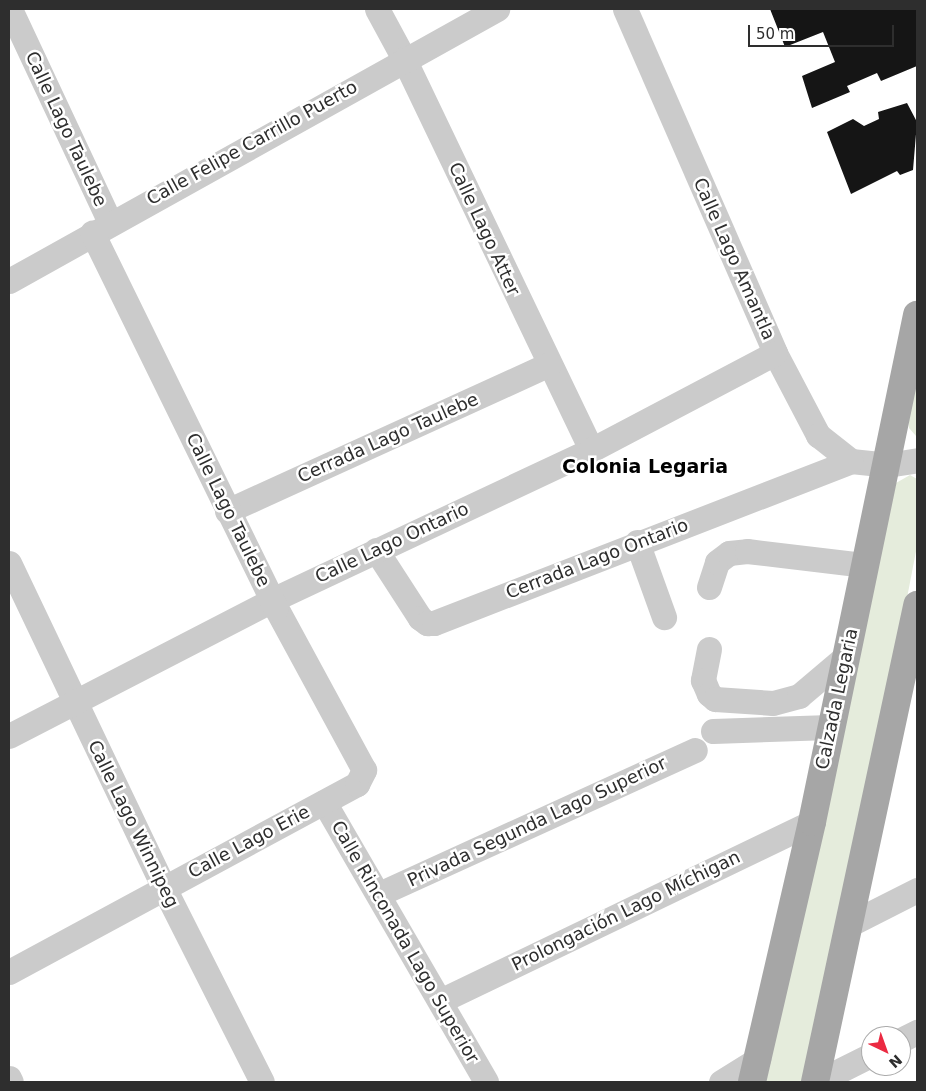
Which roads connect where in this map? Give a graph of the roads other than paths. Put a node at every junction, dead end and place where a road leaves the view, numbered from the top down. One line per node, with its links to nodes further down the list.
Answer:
1 (10, 9): 6 (street, Calle Lago Taulebe)
2 (377, 9): 5 (street, Calle Lago Atter)
3 (497, 9): 5 (street, Calle Felipe Carrillo Puerto)
4 (625, 9): 9 (street, Calle Lago Amantla)
5 (404, 59): 6 (street, Calle Felipe Carrillo Puerto); 10 (street, Calle Lago Atter)
6 (101, 228): 7 (street, Calle Felipe Carrillo Puerto); 15 (street, Calle Lago Taulebe)
7 (9, 281)
8 (917, 315): 14 (main road, Calzada Legaria)
9 (775, 353): 11 (street, Calle Lago Ontario); 13 (street, Calle Lago Amantla)
10 (548, 364): 11 (street, Calle Lago Atter); 15 (street, Cerrada Lago Taulebe)
11 (591, 450): 17 (street, Calle Lago Ontario)
12 (917, 460): 14 (street)
13 (851, 461): 14 (street); 16 (street, Cerrada Lago Ontario)
14 (887, 465): 19 (main road, Calzada Legaria)
15 (227, 511): 21 (street, Calle Lago Taulebe)
16 (637, 542): 17 (street, Cerrada Lago Ontario); 23 (street)
17 (376, 550): 21 (street, Calle Lago Ontario)
18 (9, 563): 26 (street, Calle Lago Winnipeg)
19 (865, 565): 20 (street); 25 (main road, Calzada Legaria)
20 (709, 587)
21 (272, 600): 26 (street, Calle Lago Ontario); 31 (street, Calle Lago Taulebe)
22 (917, 605): 37 (main road)
23 (664, 616)
24 (709, 649): 25 (street)
25 (845, 657): 27 (main road, Calzada Legaria)
26 (74, 702): 29 (street, Calle Lago Ontario); 34 (street, Calle Lago Winnipeg)
27 (830, 727): 28 (street); 33 (main road, Calzada Legaria)
28 (713, 731)
29 (9, 736)
30 (695, 750): 36 (street, Privada Segunda Lago Superior)
31 (357, 784): 32 (street, Calle Lago Erie)
32 (324, 802): 34 (street, Calle Lago Erie); 36 (street, Calle Rinconada Lago Superior)
33 (812, 822): 39 (street, Prolongación Lago Míchigan); 41 (main road, Calzada Legaria)
34 (164, 888): 38 (street, Calle Lago Erie); 44 (street, Calle Lago Winnipeg)
35 (917, 890): 37 (street)
36 (379, 894): 39 (street, Calle Rinconada Lago Superior)
37 (850, 924): 47 (main road)
38 (9, 972)
39 (440, 1001): 45 (street, Calle Rinconada Lago Superior)
40 (861, 1060): 47 (street)
41 (755, 1071): 46 (street)
42 (9, 1078): 43 (street)
43 (11, 1082)
44 (262, 1082)
45 (486, 1082)
46 (721, 1082)
47 (816, 1082)

